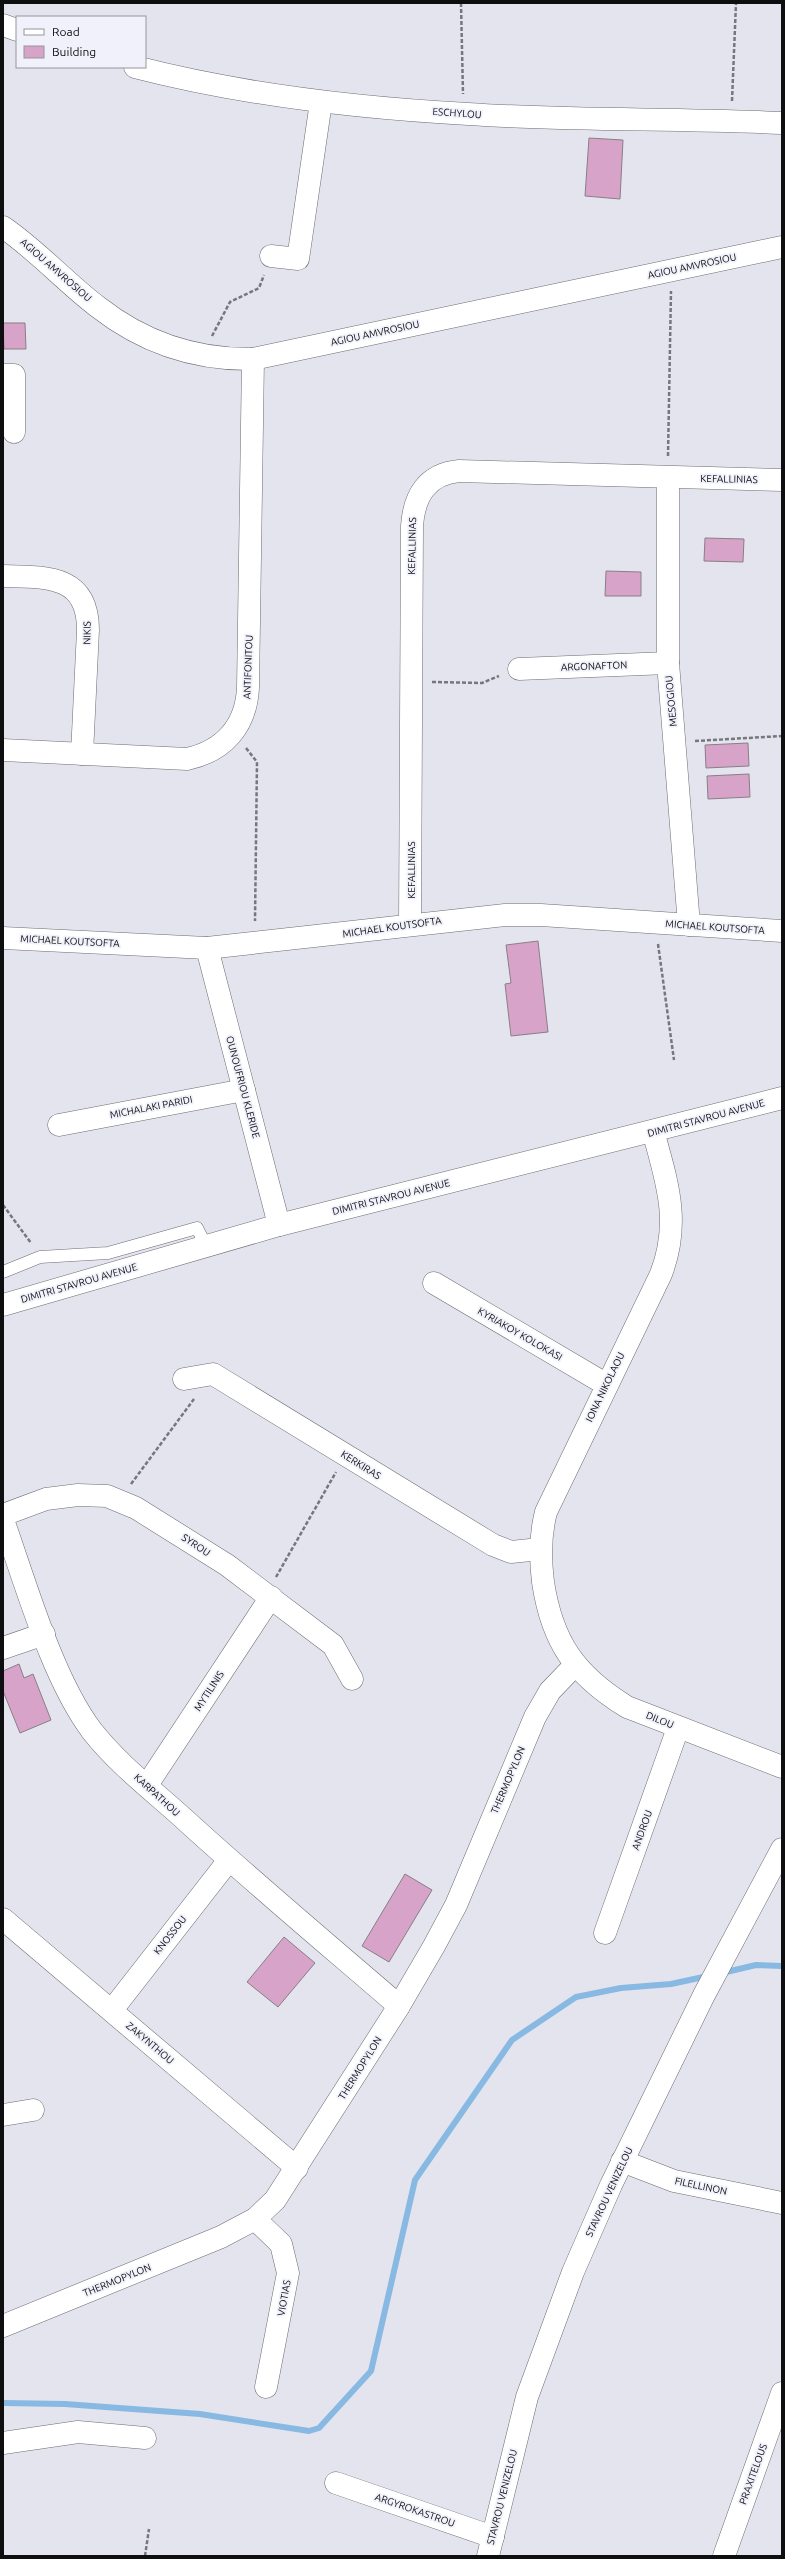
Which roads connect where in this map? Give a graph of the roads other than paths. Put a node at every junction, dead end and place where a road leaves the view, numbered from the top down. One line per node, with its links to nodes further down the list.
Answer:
1 (3, 25): 2 (street)
2 (16, 30)
3 (140, 68): 4 (street, ESCHYLOU)
4 (321, 102): 5 (street, ESCHYLOU); 8 (street)
5 (782, 123)
6 (3, 227): 9 (street, AGIOU AMVROSIOU)
7 (782, 248): 9 (street, AGIOU AMVROSIOU)
8 (271, 256)
9 (253, 359): 18 (street, ANTIFONITOU)
10 (3, 375): 11 (street)
11 (14, 432)
12 (668, 478): 13 (street, KEFALLINIAS); 15 (street, MESOGIOU); 19 (street, KEFALLINIAS)
13 (782, 480)
14 (3, 576): 18 (street, NIKIS)
15 (668, 663): 16 (street, ARGONAFTON); 20 (street, MESOGIOU)
16 (519, 669)
17 (3, 750): 18 (street, ANTIFONITOU)
18 (82, 754)
19 (410, 924): 20 (street, MICHAEL KOUTSOFTA); 23 (street, MICHAEL KOUTSOFTA)
20 (689, 925): 21 (street, MICHAEL KOUTSOFTA)
21 (782, 931)
22 (3, 938): 23 (street, MICHAEL KOUTSOFTA)
23 (207, 948): 24 (street, OUNOUFRIOU KLERIDE)
24 (244, 1090): 26 (street, MICHALAKI PARIDI); 28 (street, OUNOUFRIOU KLERIDE)
25 (782, 1098): 27 (street, DIMITRI STAVROU AVENUE)
26 (60, 1125)
27 (653, 1131): 28 (street, DIMITRI STAVROU AVENUE); 34 (street, IONA NIKOLAOU)
28 (280, 1226): 29 (street, DIMITRI STAVROU AVENUE)
29 (206, 1246): 30 (lane); 32 (street, DIMITRI STAVROU AVENUE)
30 (3, 1272)
31 (434, 1283): 34 (street, KYRIAKOY KOLOKASI)
32 (3, 1305)
33 (184, 1379): 37 (street, KERKIRAS)
34 (606, 1385): 37 (street, IONA NIKOLAOU)
35 (3, 1515): 38 (street, SYROU)
36 (3, 1520): 39 (street, KARPATHOU)
37 (540, 1549): 40 (street, IONA NIKOLAOU)
38 (269, 1595): 43 (street, SYROU); 46 (street, MYTILINIS)
39 (44, 1634): 41 (street); 46 (street, KARPATHOU)
40 (560, 1643): 42 (street, DILOU)
41 (3, 1648)
42 (575, 1665): 44 (street, DILOU); 51 (street, THERMOPYLON)
43 (352, 1679)
44 (678, 1728): 45 (street, DILOU); 50 (street, ANDROU)
45 (782, 1766)
46 (147, 1785): 48 (street, KARPATHOU)
47 (782, 1849): 55 (street, STAVROU VENIZELOU)
48 (229, 1860): 51 (street, KARPATHOU); 52 (street, KNOSSOU)
49 (3, 1919): 52 (street, ZAKYNTHOU)
50 (605, 1933)
51 (399, 2006): 56 (street, THERMOPYLON)
52 (112, 2010): 56 (street, ZAKYNTHOU)
53 (33, 2110): 54 (street)
54 (3, 2115)
55 (622, 2161): 57 (street, FILELLINON); 65 (street, STAVROU VENIZELOU)
56 (297, 2168): 58 (street, THERMOPYLON)
57 (782, 2202)
58 (255, 2219): 59 (street, THERMOPYLON); 60 (street, VIOTIAS)
59 (3, 2326)
60 (266, 2387)
61 (782, 2393): 66 (street, PRAXITELOUS)
62 (145, 2438): 63 (street)
63 (3, 2443)
64 (336, 2484): 65 (street, ARGYROKASTROU)
65 (490, 2547)
66 (724, 2556)

